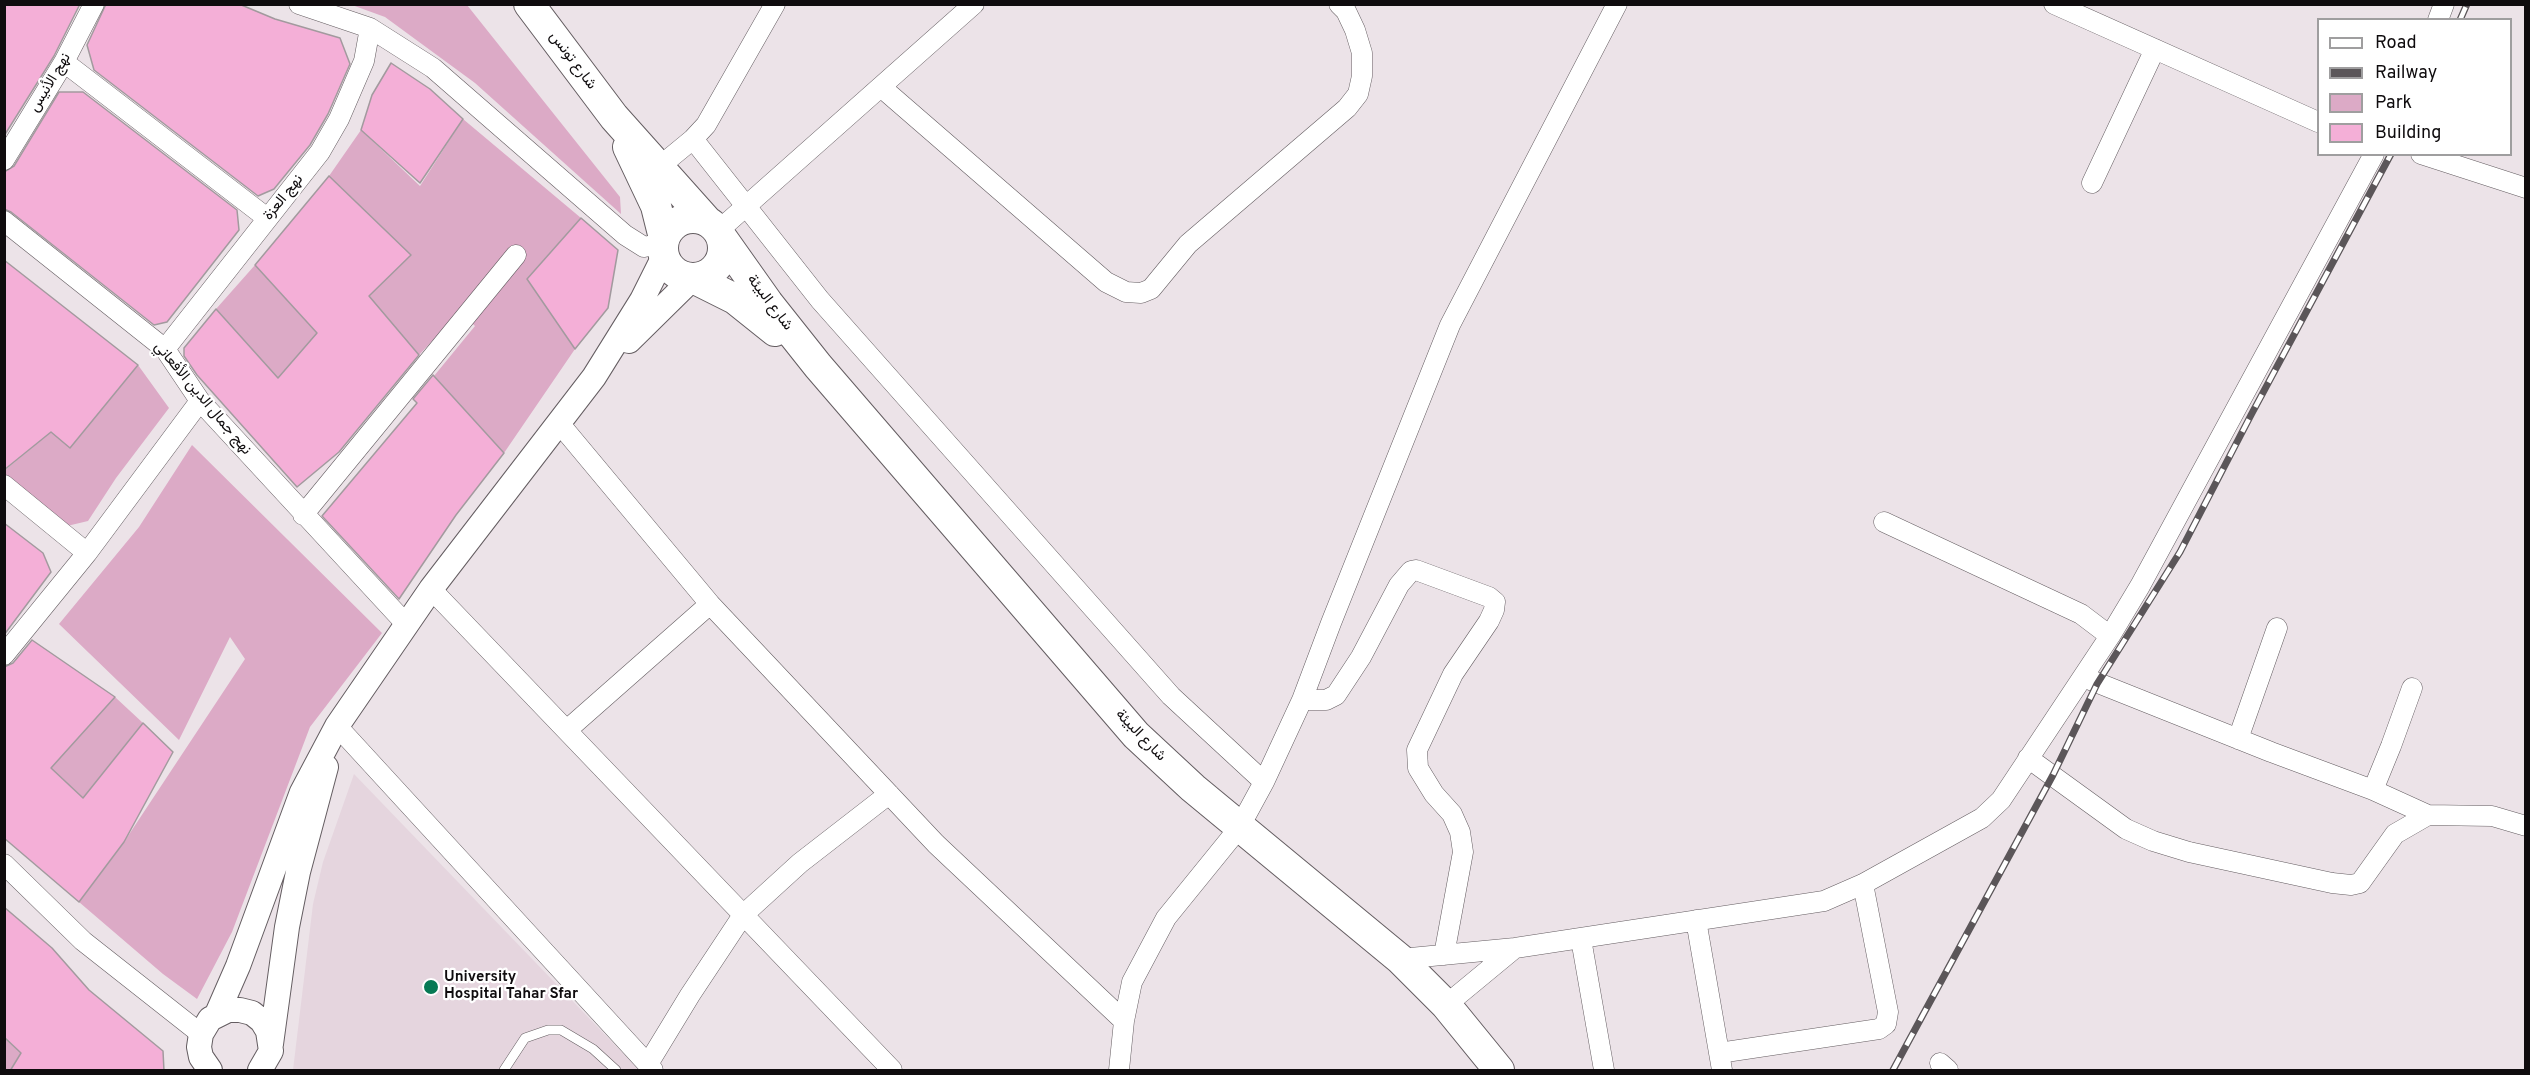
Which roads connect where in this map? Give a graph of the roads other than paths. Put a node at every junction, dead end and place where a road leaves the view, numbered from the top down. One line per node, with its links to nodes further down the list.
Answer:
1 (94, 4): 11 (street, نهج الأنيس)
2 (299, 4): 9 (street)
3 (529, 4): 13 (main road, شارع تونس)
4 (776, 4): 15 (street)
5 (974, 4): 12 (street)
6 (1339, 4): 12 (street)
7 (1617, 4): 46 (street)
8 (2054, 4): 10 (street)
9 (370, 28): 23 (street, نهج العزة); 26 (street)
10 (2155, 49): 14 (street); 20 (street)
11 (64, 62): 18 (street, نهج الأنيس); 23 (street)
12 (881, 87): 22 (street)
13 (614, 117): 19 (main road, شارع تونس); 26 (main road, شارع تونس)
14 (2317, 121)
15 (693, 140): 19 (street); 22 (street)
16 (2373, 156): 42 (street)
17 (2427, 156): 21 (street)
18 (4, 160)
19 (659, 167): 25 (main road, شارع تونس)
20 (2092, 183)
21 (2526, 188)
22 (747, 205): 25 (street); 51 (street)
23 (267, 218): 29 (street, نهج العزة)
24 (4, 221): 29 (street, نهج جمال الدين الأفعاني)
25 (715, 230): 26 (main road); 28 (main road); 30 (main road, شارع البيئة)
26 (663, 246): 28 (main road); 31 (street)
27 (516, 255): 35 (street)
28 (693, 278): 30 (main road, شارع البيئة); 31 (street)
29 (165, 349): 32 (street, نهج جمال الدين الأفعاني)
30 (818, 366): 56 (main road, شارع البيئة)
31 (594, 377): 33 (street)
32 (200, 401): 35 (street, نهج جمال الدين الأفعاني); 37 (street)
33 (559, 423): 38 (street); 39 (street)
34 (4, 485): 37 (street)
35 (303, 515): 40 (street, نهج جمال الدين الأفعاني)
36 (1884, 522): 42 (street)
37 (87, 553): 43 (street)
38 (431, 589): 40 (street); 48 (street)
39 (710, 604): 48 (street); 53 (street)
40 (406, 624): 47 (street)
41 (2277, 628): 49 (street)
42 (2110, 636): 44 (street)
43 (4, 655)
44 (2083, 677): 49 (street); 50 (street)
45 (2412, 688): 52 (street)
46 (1302, 700): 51 (street); 63 (street)
47 (337, 726): 66 (street); 69 (street); 71 (street)
48 (567, 730): 59 (street)
49 (2238, 739): 52 (street)
50 (2028, 758): 54 (street); 58 (street)
51 (1264, 782): 56 (street)
52 (2373, 789): 54 (street)
53 (888, 794): 59 (street); 67 (street)
54 (2428, 815): 55 (street)
55 (2526, 826)
56 (1239, 828): 64 (main road, شارع البيئة); 67 (street)
57 (4, 864): 68 (street)
58 (1863, 884): 60 (street); 70 (street)
59 (743, 915): 71 (street); 76 (street)
60 (1696, 920): 61 (street); 70 (street)
61 (1581, 939): 62 (street); 79 (street)
62 (1515, 948): 63 (street); 65 (street)
63 (1444, 955): 64 (street)
64 (1400, 960): 65 (main road, شارع البيئة)
65 (1446, 1005): 78 (main road, شارع البيئة)
66 (217, 1014): 68 (street); 69 (street)
67 (1124, 1021): 77 (street)
68 (200, 1041): 72 (street); 73 (street)
69 (267, 1061)
70 (1720, 1062)
71 (650, 1067)
72 (189, 1071)
73 (210, 1071)
74 (504, 1071): 75 (lane)
75 (616, 1071)
76 (892, 1071)
77 (1119, 1071)
78 (1499, 1071)
79 (1604, 1071)

